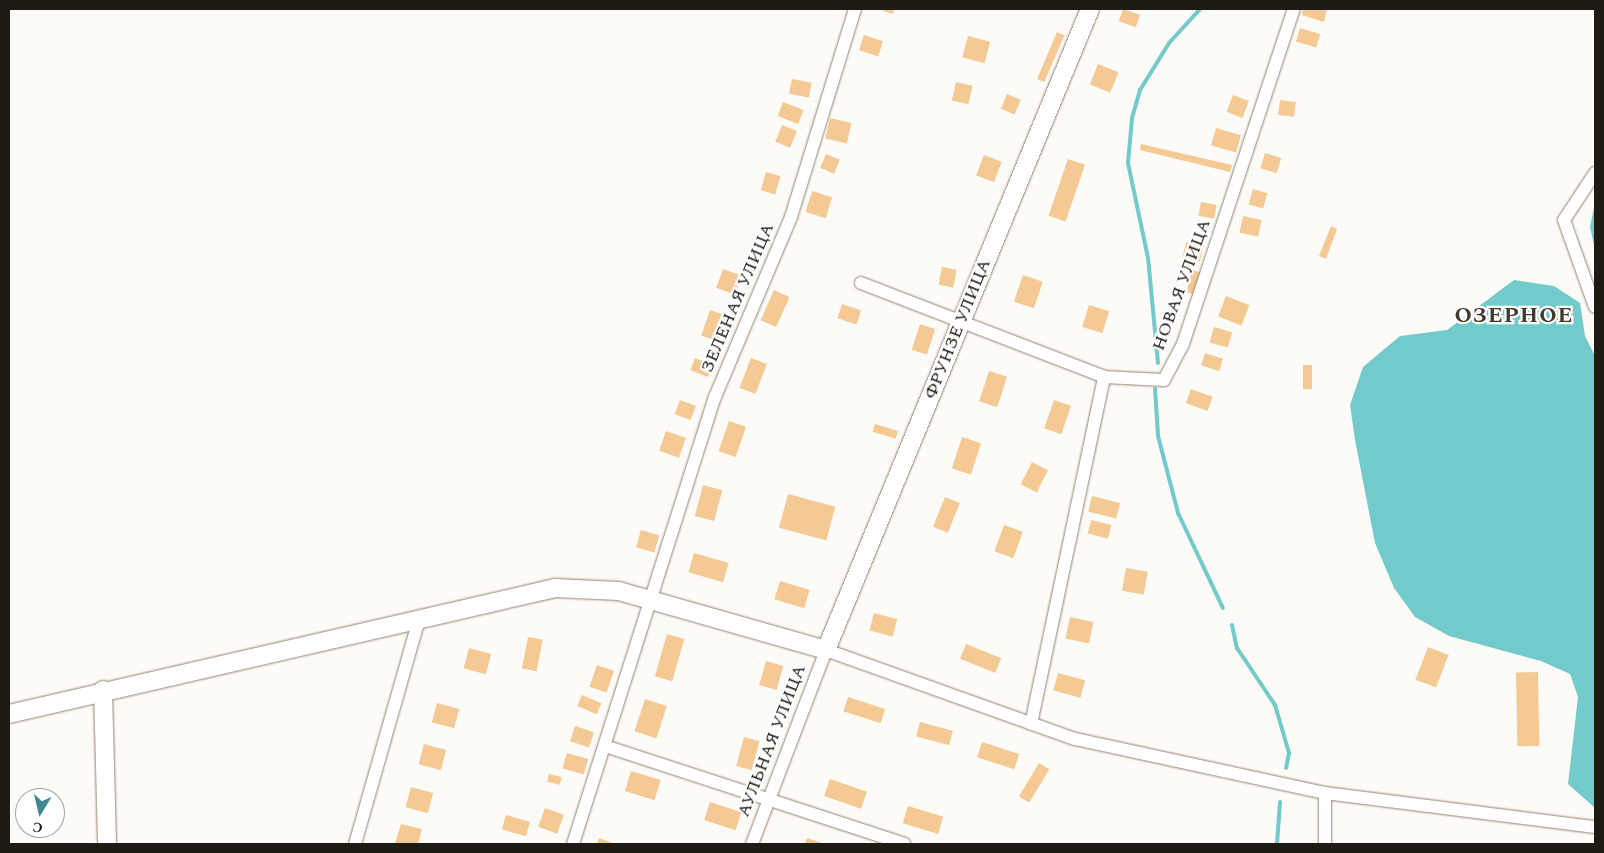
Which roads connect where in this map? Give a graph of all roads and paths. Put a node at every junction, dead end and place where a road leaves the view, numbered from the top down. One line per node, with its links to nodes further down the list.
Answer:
1 (855, 9): 9 (street, ЗЕЛЕНАЯ УЛИЦА)
2 (1090, 9): 7 (street, ФРУНЗЕ УЛИЦА)
3 (1294, 9): 8 (street, НОВАЯ УЛИЦА)
4 (1595, 173): 6 (street)
5 (861, 283): 7 (street, НОВАЯ УЛИЦА)
6 (1595, 307)
7 (962, 319): 8 (street, НОВАЯ УЛИЦА); 11 (street, ФРУНЗЕ УЛИЦА)
8 (1104, 378): 14 (street)
9 (653, 600): 10 (street); 11 (street); 15 (street, ЗЕЛЕНАЯ УЛИЦА)
10 (419, 619): 12 (street); 20 (street)
11 (826, 650): 14 (street); 17 (street, АУЛЬНАЯ УЛИЦА)
12 (103, 690): 13 (street); 19 (street)
13 (9, 714)
14 (1032, 724): 16 (street)
15 (605, 746): 17 (street); 21 (street, ЗЕЛЕНАЯ УЛИЦА)
16 (1325, 793): 18 (street); 24 (street)
17 (770, 797): 22 (street, АУЛЬНАЯ УЛИЦА); 23 (street)
18 (1595, 827)
19 (107, 844)
20 (355, 844)
21 (573, 844)
22 (752, 844)
23 (904, 844)
24 (1325, 844)

